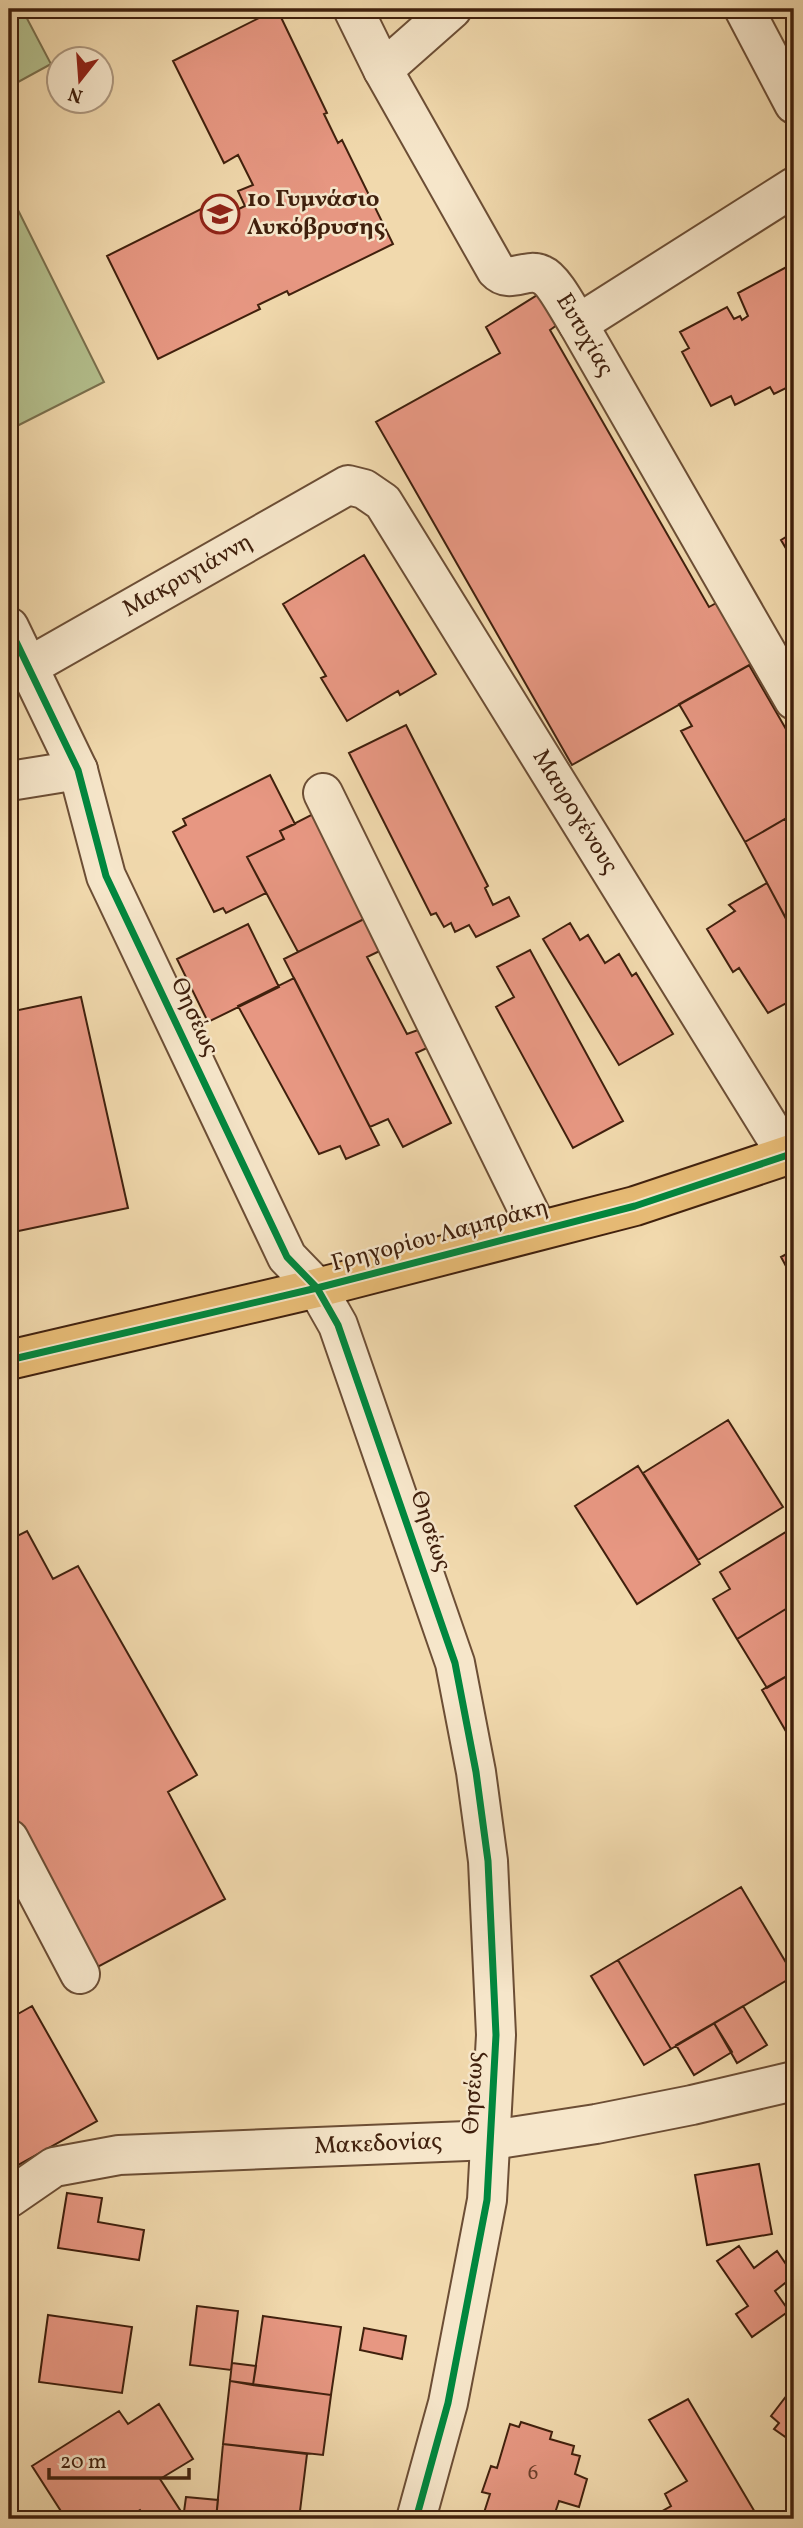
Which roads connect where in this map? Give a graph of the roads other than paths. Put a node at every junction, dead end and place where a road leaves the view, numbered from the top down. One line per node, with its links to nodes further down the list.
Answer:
1 (353, 9): 4 (street, Ευτυχίας)
2 (452, 9): 4 (street)
3 (744, 9): 5 (street)
4 (383, 70): 7 (street, Ευτυχίας)
5 (794, 104)
6 (794, 187): 7 (street)
7 (578, 324): 11 (street, Ευτυχίας)
8 (348, 485): 10 (street, Μακρυγιάννη); 15 (street, Μαυρογένους)
9 (9, 627): 10 (street, Θησέως)
10 (28, 667): 12 (street, Θησέως)
11 (794, 700)
12 (78, 770): 13 (street); 17 (street, Θησέως)
13 (9, 778)
14 (323, 793): 16 (street)
15 (791, 1155): 16 (main road, Γρηγορίου Λαμπράκη)
16 (538, 1230): 17 (main road, Γρηγορίου Λαμπράκη)
17 (317, 1288): 18 (main road, Γρηγορίου Λαμπράκη); 22 (street, Θησέως)
18 (9, 1360)
19 (9, 1839): 20 (street)
20 (80, 1974)
21 (794, 2081): 22 (street, Μακεδονίας)
22 (492, 2140): 23 (street, Μακεδονίας); 24 (street, Θησέως)
23 (9, 2198)
24 (416, 2519)

